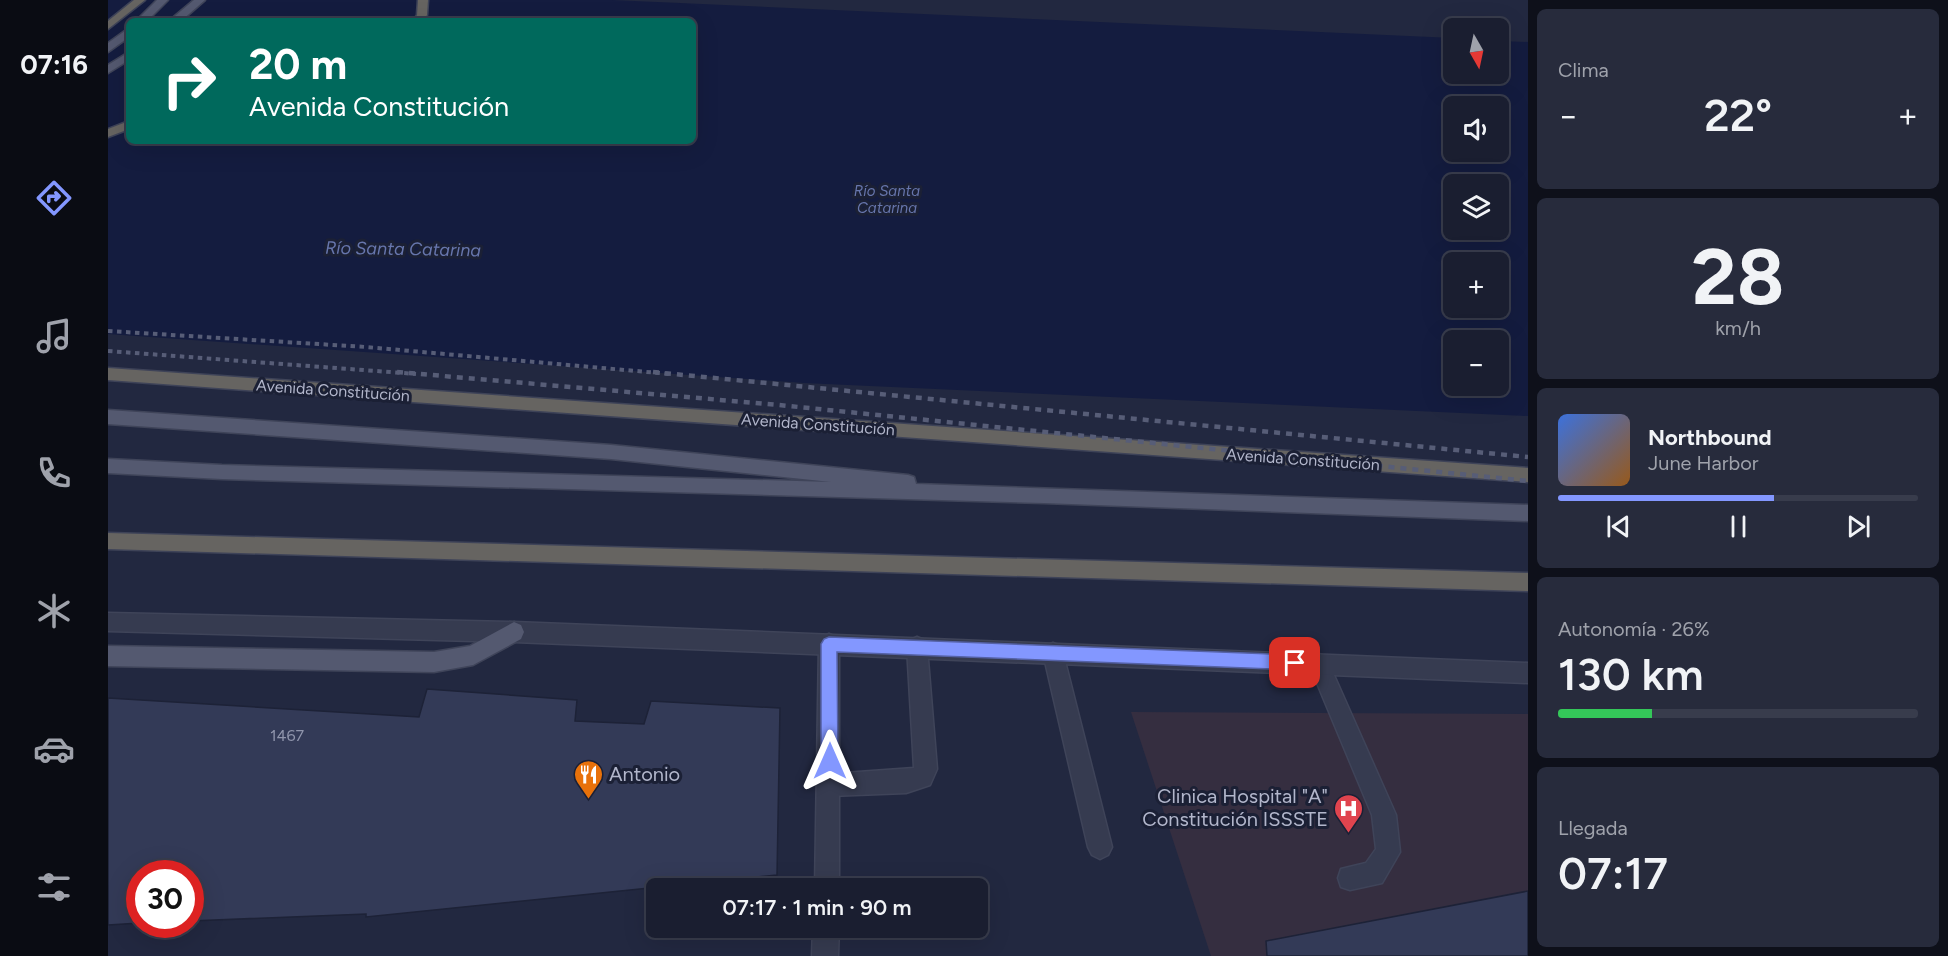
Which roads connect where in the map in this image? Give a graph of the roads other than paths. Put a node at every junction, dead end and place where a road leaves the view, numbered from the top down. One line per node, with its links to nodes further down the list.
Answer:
1 (140, 0): 8 (highway)
2 (163, 0): 5 (main road)
3 (200, 0): 6 (main road)
4 (423, 0): 7 (highway)
5 (144, 18)
6 (178, 18)
7 (420, 18)
8 (108, 26)
9 (126, 34): 10 (main road)
10 (108, 49)
11 (126, 56): 12 (main road)
12 (108, 70)
13 (126, 126): 14 (highway)
14 (108, 133)
15 (108, 374): 18 (highway, Avenida Constitución)
16 (108, 417): 19 (main road)
17 (108, 466): 19 (main road)
18 (1528, 474)
19 (1044, 495): 20 (main road)
20 (1528, 513)
21 (108, 541): 22 (highway)
22 (1528, 582)
23 (108, 622): 24 (street)
24 (514, 632): 25 (street); 28 (main road)
25 (829, 644): 26 (street); 31 (street)
26 (917, 647): 27 (street); 31 (street)
27 (1053, 653): 29 (street); 32 (street)
28 (108, 656)
29 (1319, 664): 30 (street); 34 (street)
30 (1528, 673)
31 (830, 785): 33 (street)
32 (1100, 847)
33 (827, 878)
34 (1350, 878)
35 (826, 938): 36 (street)
36 (825, 956)

